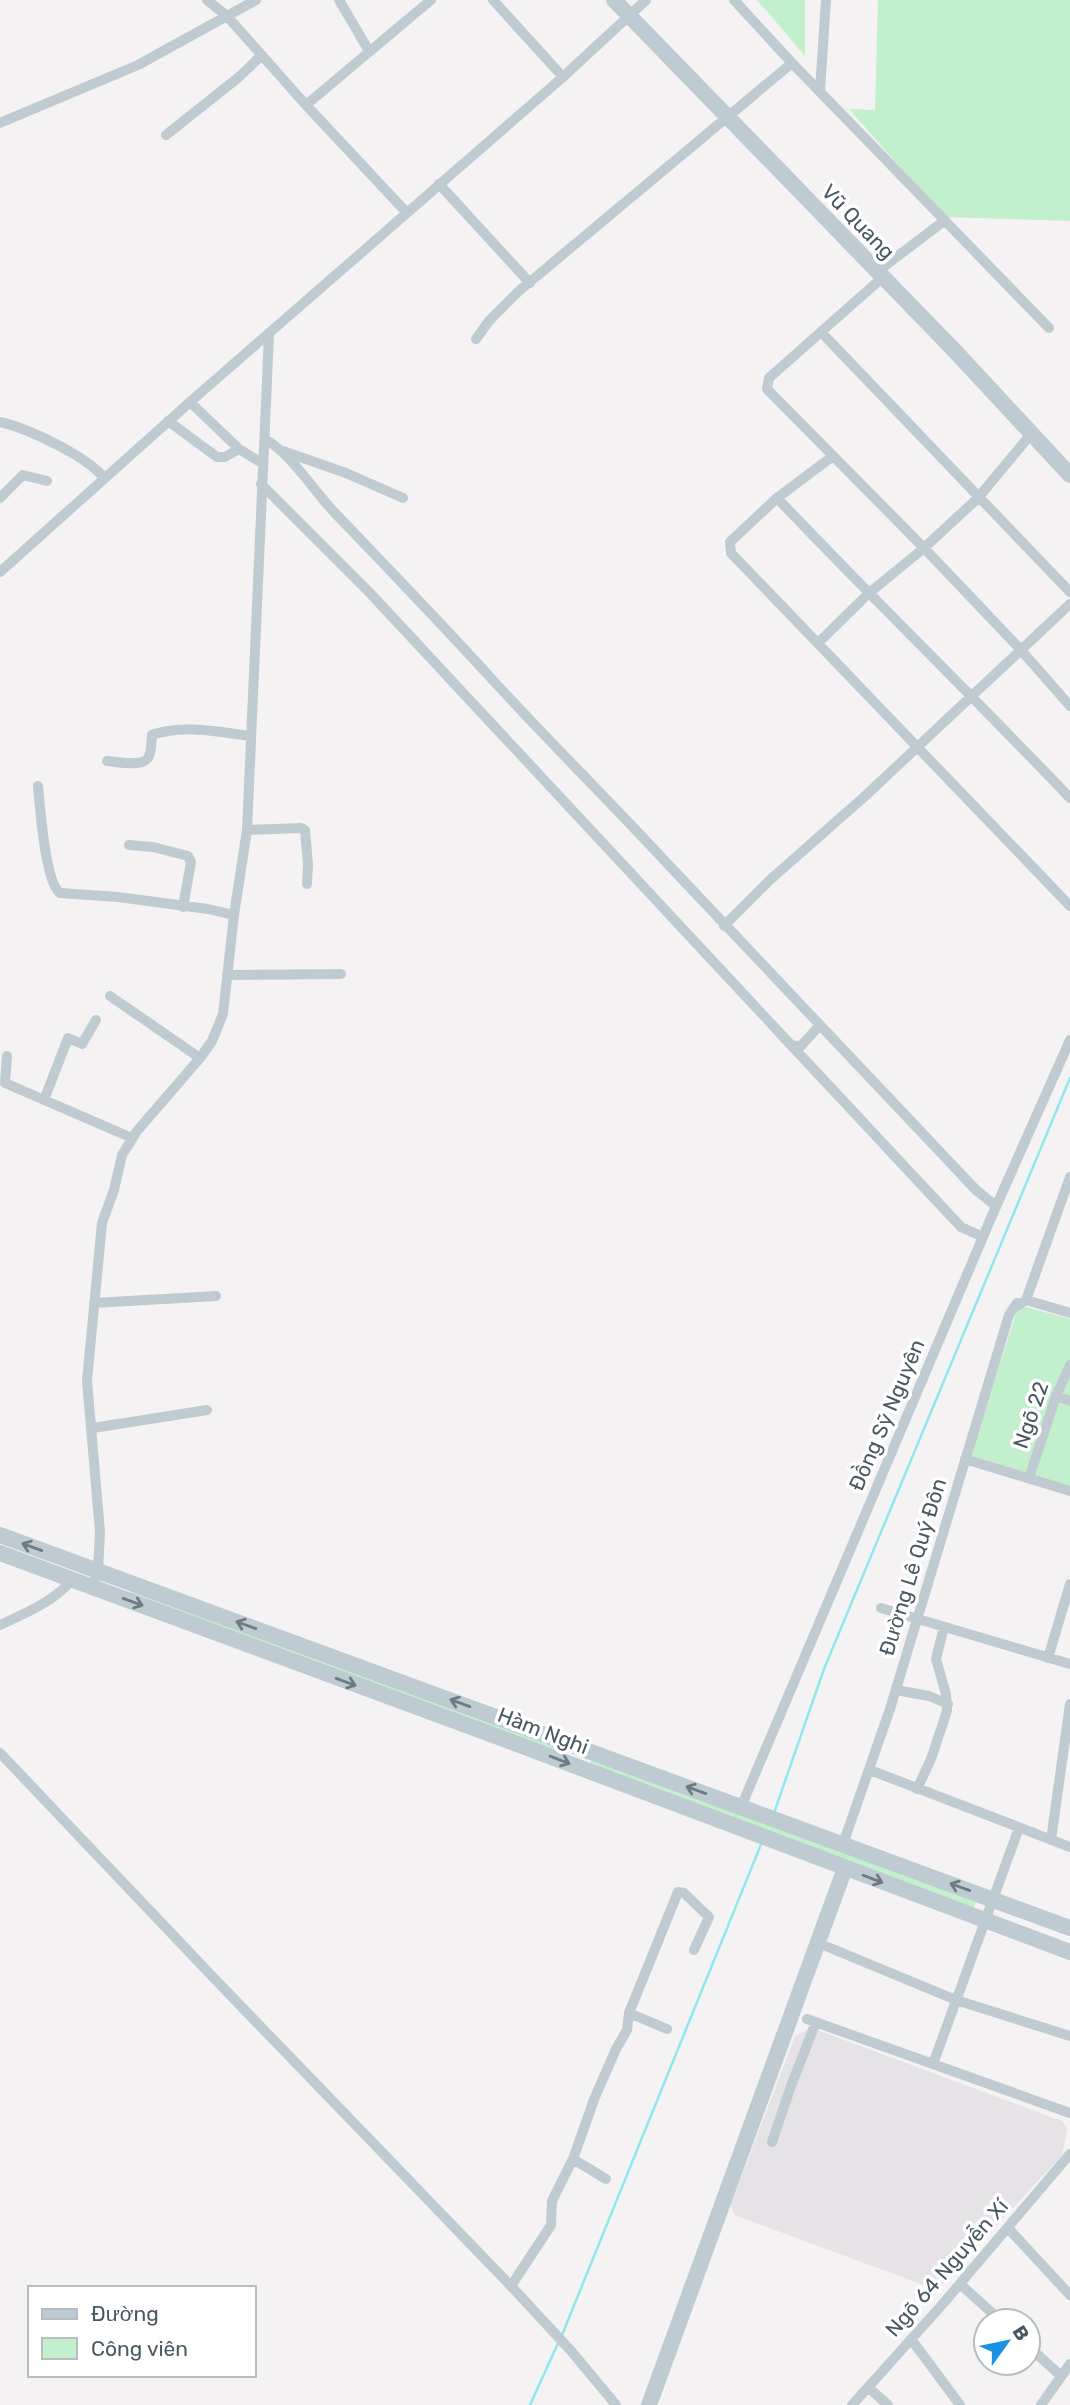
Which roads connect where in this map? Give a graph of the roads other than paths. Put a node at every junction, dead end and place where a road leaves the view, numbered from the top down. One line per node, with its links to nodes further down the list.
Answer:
1 (207, 0): 10 (street)
2 (256, 0): 10 (street)
3 (339, 0): 12 (street)
4 (431, 0): 12 (street)
5 (493, 0): 15 (street)
6 (614, 0): 11 (main road, Vũ Quang)
7 (646, 0): 11 (street)
8 (734, 0): 14 (street)
9 (826, 0): 16 (street)
10 (227, 16): 13 (street); 19 (street)
11 (629, 16): 15 (street); 18 (main road, Vũ Quang)
12 (369, 51): 17 (street)
13 (262, 55): 17 (street); 20 (street)
14 (792, 64): 16 (street); 18 (street)
15 (563, 77): 21 (street)
16 (820, 92): 23 (street)
17 (306, 105): 22 (street)
18 (727, 117): 24 (main road, Vũ Quang); 25 (street)
19 (0, 123)
20 (166, 135)
21 (439, 184): 22 (street); 25 (street)
22 (407, 213): 28 (street)
23 (944, 221): 24 (street); 26 (street)
24 (880, 274): 27 (street); 33 (main road, Vũ Quang)
25 (530, 283): 29 (street)
26 (1049, 328)
27 (821, 332): 37 (street); 46 (street)
28 (268, 335): 30 (street); 34 (street)
29 (476, 339)
30 (190, 402): 31 (street); 35 (street)
31 (168, 421): 35 (street); 40 (street)
32 (0, 422): 40 (street)
33 (1031, 434): 39 (main road, Vũ Quang); 46 (street)
34 (265, 439): 36 (street); 38 (street)
35 (239, 449): 38 (street)
36 (283, 451): 44 (street); 67 (street)
37 (833, 456): 45 (street); 47 (street)
38 (262, 463): 42 (street)
39 (1070, 475)
40 (104, 478): 48 (street)
41 (47, 481): 43 (street)
42 (261, 484): 56 (street); 74 (street)
43 (0, 498)
44 (403, 498)
45 (777, 498): 50 (street); 52 (street)
46 (978, 498): 47 (street); 49 (street)
47 (924, 548): 50 (street); 53 (street)
48 (0, 572)
49 (1070, 592)
50 (868, 594): 52 (street); 54 (street)
51 (1070, 604): 53 (street)
52 (818, 643): 57 (street)
53 (1021, 650): 54 (street); 55 (street)
54 (972, 695): 57 (street); 60 (street)
55 (1070, 706)
56 (250, 736): 58 (street); 61 (street)
57 (916, 746): 64 (street); 67 (street)
58 (107, 761)
59 (38, 786): 65 (street)
60 (1070, 798)
61 (247, 830): 63 (street); 66 (street)
62 (129, 845): 65 (street)
63 (307, 884)
64 (1070, 906)
65 (183, 907): 66 (street)
66 (234, 915): 69 (street)
67 (723, 926): 72 (street)
68 (341, 974): 69 (street)
69 (227, 975): 76 (street)
70 (110, 996): 76 (street)
71 (96, 1020): 77 (street)
72 (819, 1026): 74 (street); 80 (street)
73 (1070, 1040): 80 (street, Đồng Sỹ Nguyên)
74 (797, 1045): 81 (street)
75 (8, 1056): 77 (street)
76 (200, 1058): 78 (street)
77 (44, 1100): 78 (street)
78 (132, 1138): 83 (street)
79 (1070, 1177): 84 (street, Đường Lê Quý Đôn)
80 (996, 1206): 81 (street, Đồng Sỹ Nguyên)
81 (983, 1237): 112 (street, Đồng Sỹ Nguyên)
82 (216, 1296): 83 (street)
83 (94, 1303): 90 (street)
84 (1022, 1303): 85 (street); 91 (street, Đường Lê Quý Đôn)
85 (1070, 1313)
86 (1070, 1365): 87 (street, Ngõ 22)
87 (1056, 1396): 88 (street); 92 (street, Ngõ 22)
88 (1070, 1401)
89 (206, 1410): 90 (street)
90 (93, 1428): 96 (street)
91 (965, 1459): 92 (street); 101 (street, Đường Lê Quý Đôn)
92 (1029, 1478): 93 (street)
93 (1070, 1491)
94 (0, 1535): 96 (main road, Hàm Nghi, one-way to 94)
95 (0, 1553): 97 (main road, Hàm Nghi)
96 (98, 1572): 99 (street); 112 (main road, Hàm Nghi, one-way to 96)
97 (72, 1580): 99 (main road, Hàm Nghi); 102 (street)
98 (1070, 1584): 104 (street)
99 (93, 1588): 117 (main road, Hàm Nghi, one-way to 117)
100 (881, 1608): 101 (street)
101 (917, 1619): 103 (street); 106 (street, Đường Lê Quý Đôn)
102 (0, 1625)
103 (944, 1627): 104 (street); 107 (street)
104 (1048, 1658): 105 (street)
105 (1070, 1664)
106 (896, 1690): 107 (street); 110 (street, Đường Lê Quý Đôn)
107 (947, 1704): 111 (street)
108 (1070, 1704): 114 (street)
109 (0, 1753): 136 (street)
110 (870, 1770): 111 (street); 115 (street, Đường Lê Quý Đôn)
111 (917, 1789): 113 (street)
112 (741, 1807): 115 (main road, Hàm Nghi)
113 (1019, 1828): 114 (street); 118 (street)
114 (1051, 1840): 116 (street)
115 (843, 1844): 118 (main road, Hàm Nghi, one-way to 115)
116 (1070, 1847)
117 (845, 1868): 119 (main road, Hàm Nghi, one-way to 119); 145 (main road)
118 (993, 1899): 119 (street); 120 (main road, Hàm Nghi)
119 (985, 1921): 123 (main road, Hàm Nghi); 124 (street)
120 (1070, 1928)
121 (828, 1947): 124 (street)
122 (694, 1950): 125 (street)
123 (1070, 1952)
124 (956, 2000): 127 (street); 128 (street)
125 (629, 2013): 126 (street); 132 (street)
126 (667, 2029)
127 (1070, 2036)
128 (933, 2064): 129 (street); 130 (street)
129 (1070, 2113)
130 (772, 2142)
131 (1070, 2154): 134 (street, Ngõ 64 Nguyễn Xí)
132 (573, 2160): 133 (street); 136 (street)
133 (606, 2179)
134 (1007, 2228): 135 (street, Ngõ 64 Nguyễn Xí); 137 (street)
135 (960, 2284): 138 (street); 139 (street, Ngõ 64 Nguyễn Xí)
136 (511, 2286): 144 (street)
137 (1070, 2295)
138 (985, 2307)
139 (911, 2339): 143 (street, Ngõ 64 Nguyễn Xí); 148 (street)
140 (1042, 2359): 142 (street)
141 (1070, 2364): 142 (street)
142 (1061, 2376): 149 (street)
143 (868, 2387): 146 (street, Ngõ 64 Nguyễn Xí); 147 (street)
144 (616, 2405)
145 (649, 2405)
146 (852, 2405)
147 (888, 2405)
148 (960, 2405)
149 (1041, 2405)

